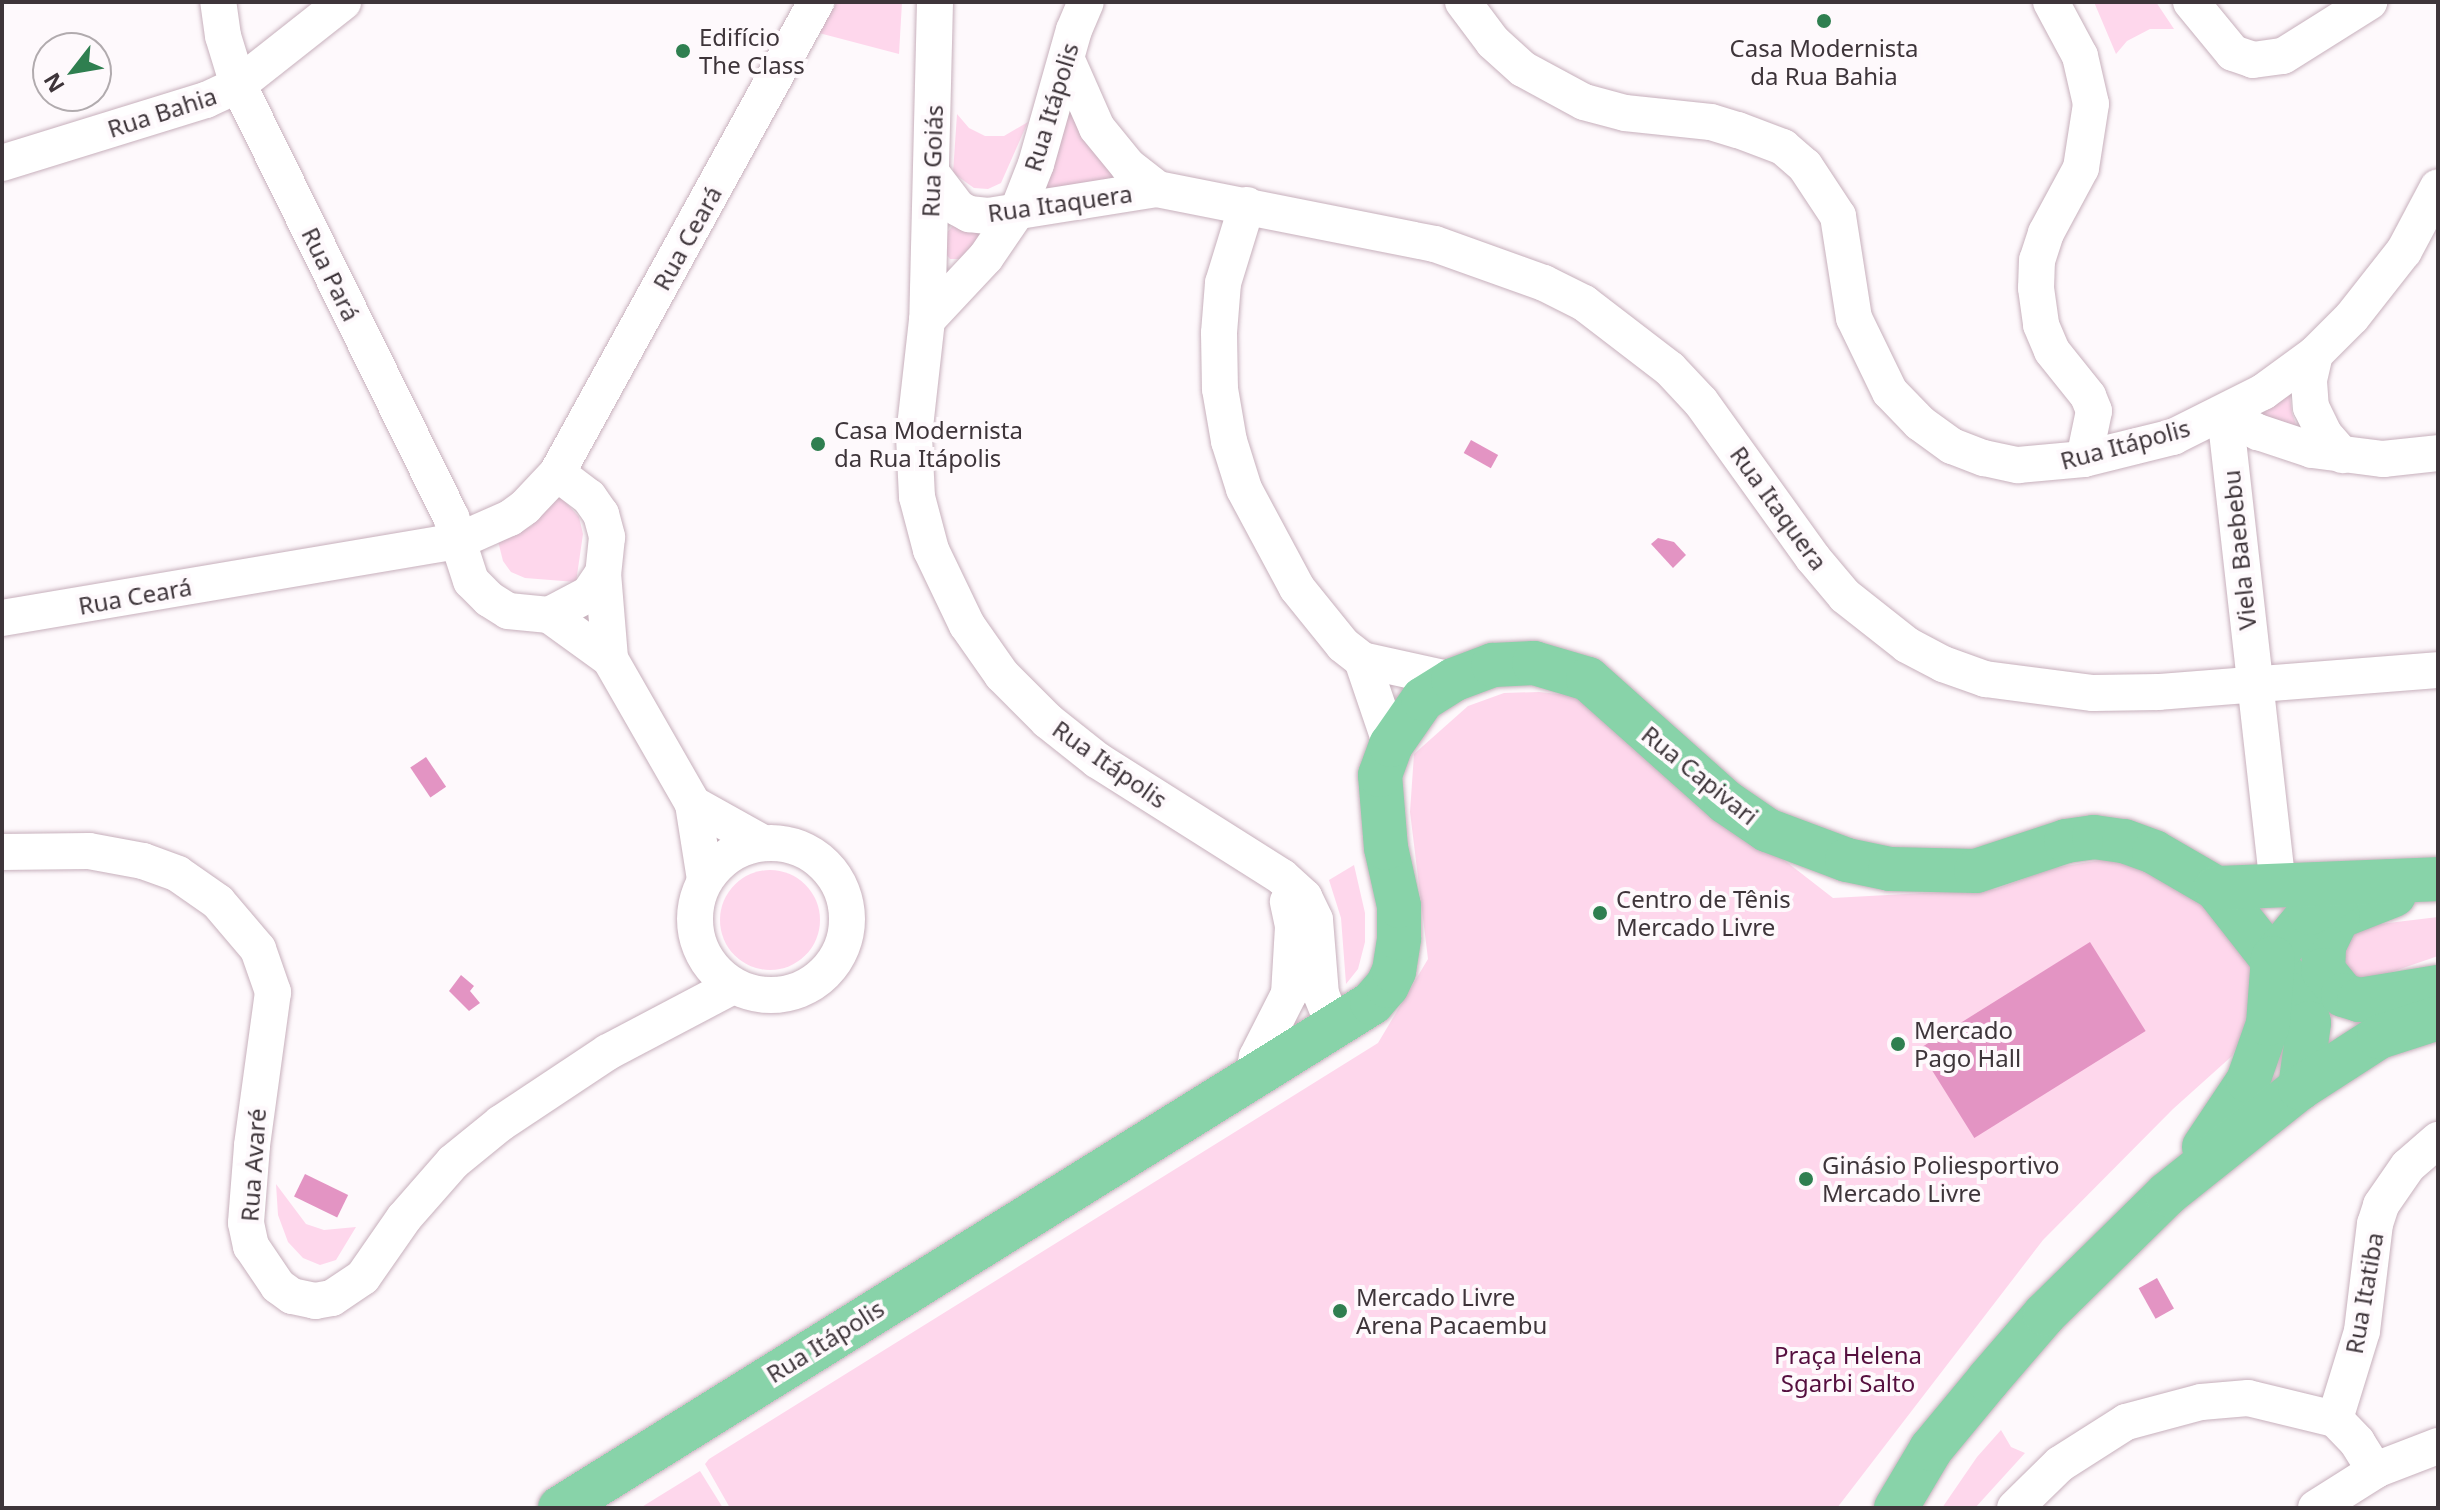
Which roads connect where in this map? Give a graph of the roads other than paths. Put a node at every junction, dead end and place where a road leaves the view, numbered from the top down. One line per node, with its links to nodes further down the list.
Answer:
1 (218, 2): 11 (street, Rua Pará)
2 (343, 2): 11 (street, Rua Bahia)
3 (816, 2): 26 (street, Rua Ceará)
4 (935, 2): 13 (street, Rua Goiás)
5 (1086, 2): 10 (street, Rua Itápolis)
6 (1463, 2): 25 (street, Rua Itápolis)
7 (2051, 2): 25 (street)
8 (2191, 2): 9 (street)
9 (2369, 2)
10 (1067, 60): 15 (street, Rua Itaquera); 17 (street, Rua Itápolis)
11 (238, 85): 12 (street, Rua Bahia); 27 (street, Rua Pará)
12 (2, 163)
13 (933, 175): 17 (street, Rua Itaquera); 18 (street, Rua Goiás)
14 (2438, 187): 21 (street, Rua Itápolis)
15 (1157, 189): 16 (street, Rua Itaquera); 17 (street, Rua Itaquera)
16 (1247, 205): 32 (street); 35 (street, Rua Itaquera)
17 (1018, 210): 19 (street, Rua Itápolis)
18 (928, 262): 19 (street); 20 (street, Rua Goiás)
19 (971, 273): 20 (street, Rua Itápolis)
20 (927, 320): 40 (street, Rua Itápolis)
21 (2315, 354): 22 (street, Rua Itápolis); 24 (street)
22 (2225, 414): 24 (street); 25 (street, Rua Itápolis); 35 (street, Viela Baebebu)
23 (2438, 453): 24 (street)
24 (2342, 455)
25 (2084, 459)
26 (557, 473): 27 (street, Rua Ceará); 28 (street)
27 (458, 541): 29 (street, Rua Pará); 30 (street, Rua Ceará)
28 (603, 573): 29 (street); 31 (street)
29 (549, 615): 31 (street)
30 (2, 618)
31 (610, 659): 37 (street)
32 (1362, 660): 34 (street); 36 (street)
33 (2438, 670): 35 (street, Rua Itaquera)
34 (1453, 680): 36 (main road, Rua Capivari); 45 (main road, Rua Capivari)
35 (2254, 687): 44 (street, Viela Baebebu)
36 (1391, 745): 50 (main road, Rua Capivari)
37 (693, 804): 38 (street); 41 (street)
38 (763, 843): 41 (street); 47 (street)
39 (2, 852): 47 (street, Rua Avaré)
40 (1282, 877): 50 (street, Rua Itápolis); 51 (street)
41 (705, 880): 47 (street)
42 (2438, 880): 43 (main road); 48 (main road)
43 (2349, 885): 44 (main road); 46 (main road)
44 (2278, 887): 45 (main road)
45 (2216, 888): 46 (main road)
46 (2273, 958): 52 (main road); 54 (main road)
47 (733, 986)
48 (2438, 987)
49 (2438, 1018): 52 (main road)
50 (1334, 1026): 51 (main road, Rua Itápolis)
51 (1254, 1075): 58 (main road, Rua Itápolis)
52 (2300, 1088): 54 (main road)
53 (2438, 1140): 55 (street, Rua Itatiba)
54 (2167, 1194): 59 (main road)
55 (2335, 1419): 57 (street); 60 (street)
56 (2438, 1446): 57 (street)
57 (2375, 1471): 61 (street)
58 (560, 1508)
59 (1896, 1508)
60 (2015, 1508)
61 (2316, 1508)

